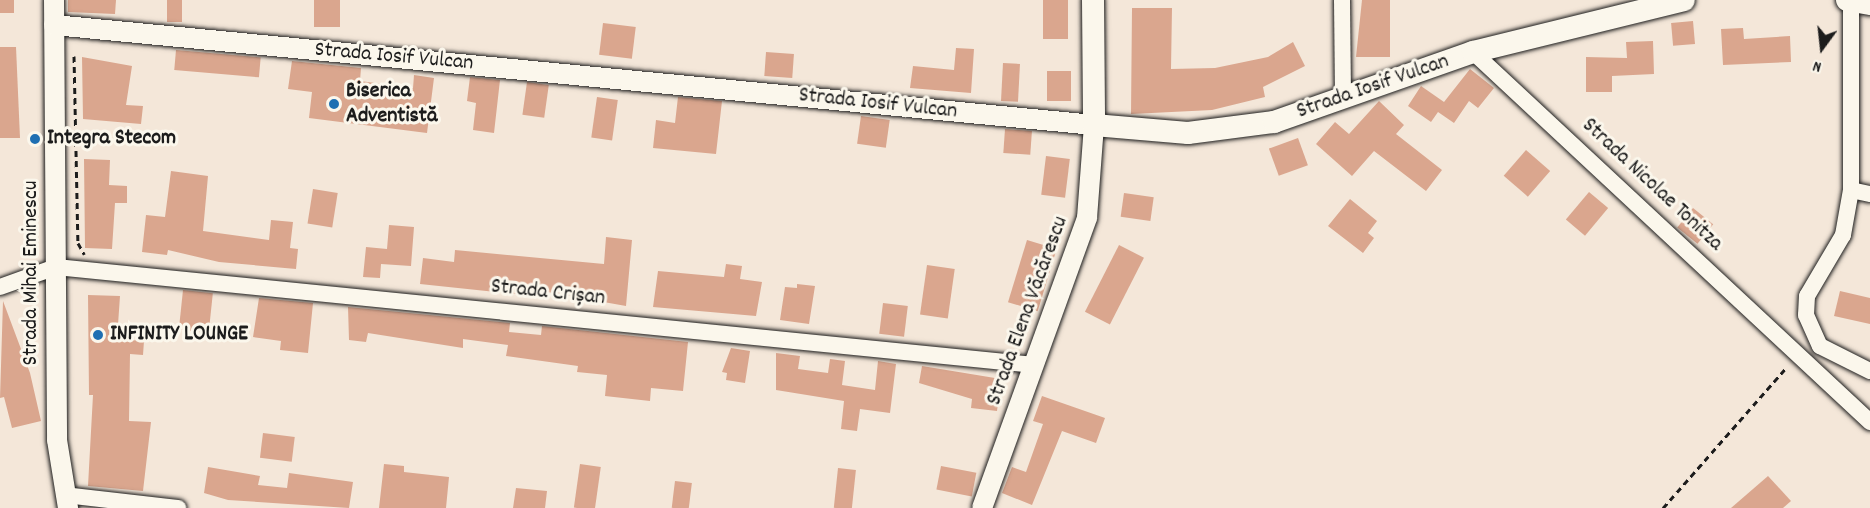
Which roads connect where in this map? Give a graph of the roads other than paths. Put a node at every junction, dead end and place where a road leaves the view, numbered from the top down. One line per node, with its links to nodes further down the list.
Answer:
1 (54, 0): 7 (street, Strada Mihai Eminescu)
2 (1093, 0): 10 (main road)
3 (1342, 0): 9 (street)
4 (1684, 0): 8 (main road, Strada Iosif Vulcan)
5 (1849, 0): 6 (main road); 11 (street)
6 (1870, 4)
7 (63, 26): 10 (street, Strada Iosif Vulcan); 13 (street, Strada Mihai Eminescu)
8 (1473, 52): 9 (main road, Strada Iosif Vulcan); 17 (street, Strada Nicolae Tonitza)
9 (1343, 95): 10 (main road, Strada Iosif Vulcan)
10 (1094, 125): 15 (street, Strada Elena Văcărescu)
11 (1851, 190): 12 (street); 16 (street)
12 (1870, 194)
13 (56, 267): 14 (street); 15 (street, Strada Crișan); 18 (street, Strada Mihai Eminescu)
14 (0, 287)
15 (1035, 365): 20 (street, Strada Elena Văcărescu)
16 (1870, 371)
17 (1870, 422)
18 (66, 502): 19 (street)
19 (178, 508)
20 (982, 508)

